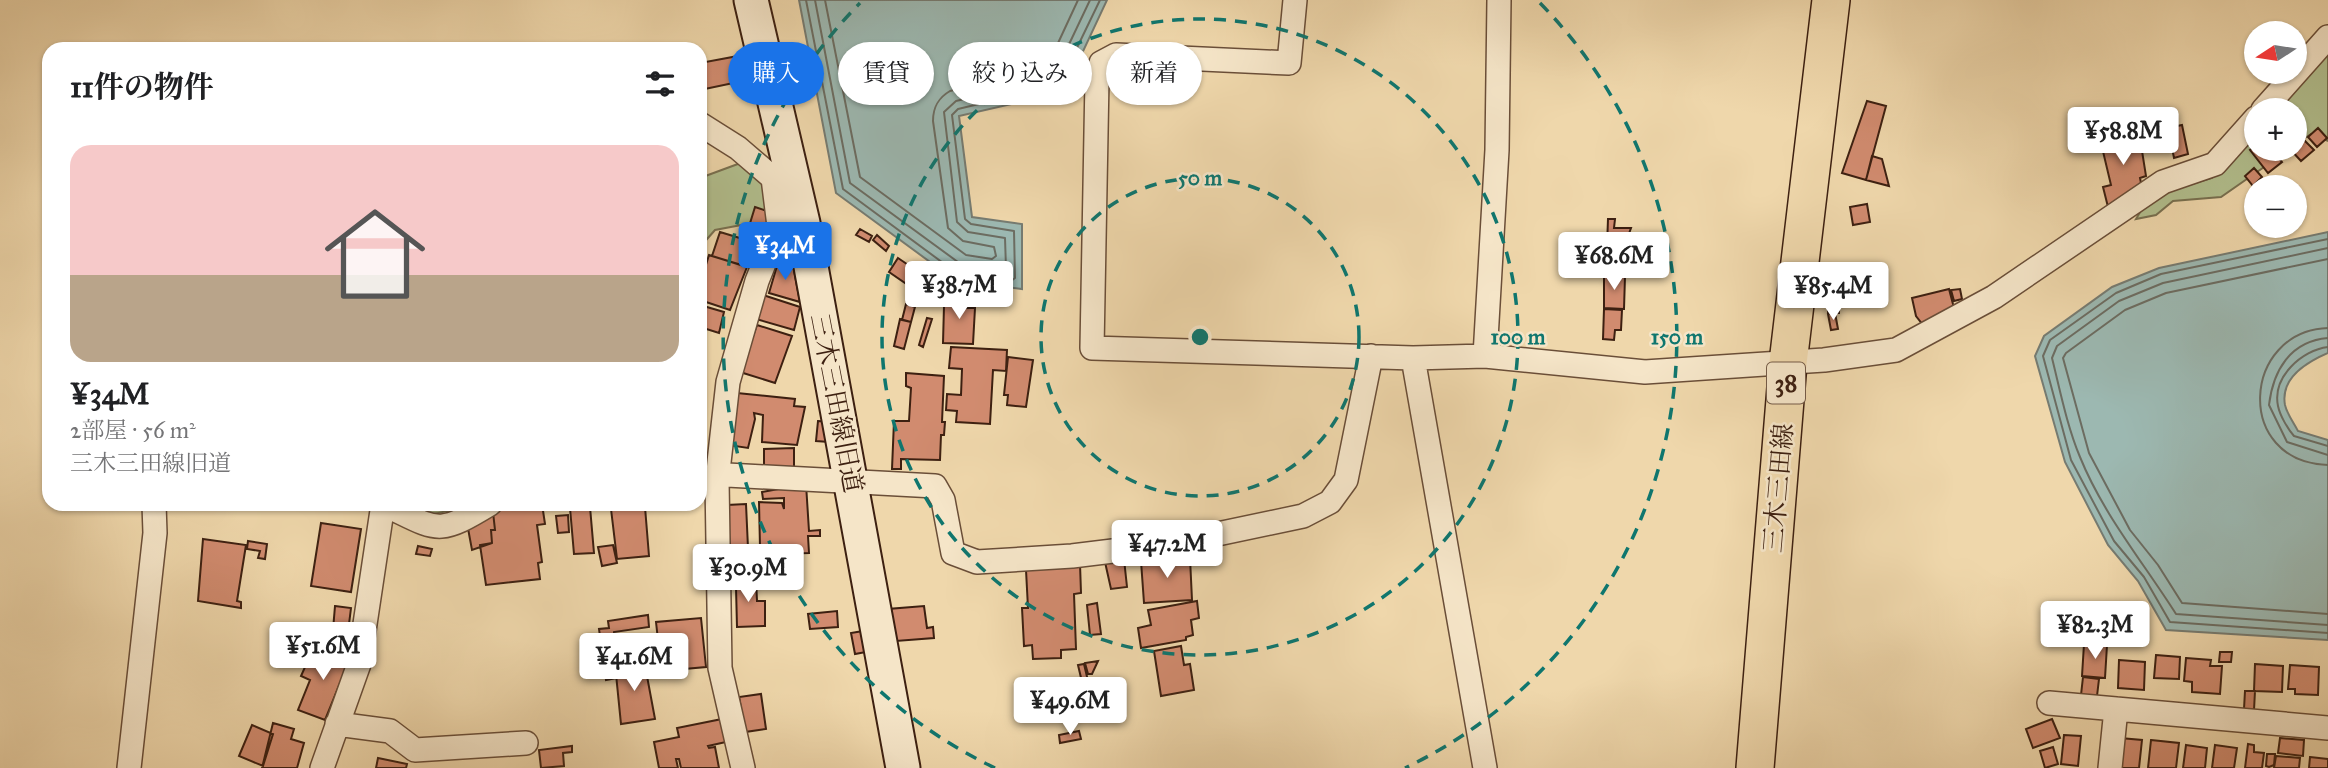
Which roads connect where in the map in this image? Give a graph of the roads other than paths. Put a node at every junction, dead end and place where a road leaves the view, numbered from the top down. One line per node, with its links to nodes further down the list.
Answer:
1 (751, 0): 9 (street, 三木三田線旧道)
2 (1295, 0): 10 (street)
3 (1499, 0): 11 (street)
4 (1831, 0): 13 (main road, 三木三田線 / 38)
5 (2328, 37): 6 (street)
6 (2274, 98)
7 (707, 128): 9 (street)
8 (2244, 131): 13 (street)
9 (791, 225): 14 (street); 15 (street, 三木三田線旧道)
10 (1371, 356): 12 (street); 15 (street)
11 (1485, 356): 12 (street); 13 (street)
12 (1413, 358): 29 (street)
13 (1788, 363): 30 (main road, 三木三田線 / 38)
14 (708, 481): 15 (street); 27 (street)
15 (851, 481): 28 (street, 三木三田線旧道)
16 (154, 511): 25 (street)
17 (382, 511): 22 (street)
18 (398, 511): 19 (street)
19 (477, 511)
20 (2049, 703): 21 (street)
21 (2116, 709): 23 (street); 31 (street)
22 (338, 724): 24 (street); 26 (street)
23 (2328, 728)
24 (526, 743)
25 (129, 768)
26 (322, 768)
27 (743, 768)
28 (903, 768)
29 (1485, 768)
30 (1755, 768)
31 (2109, 768)

